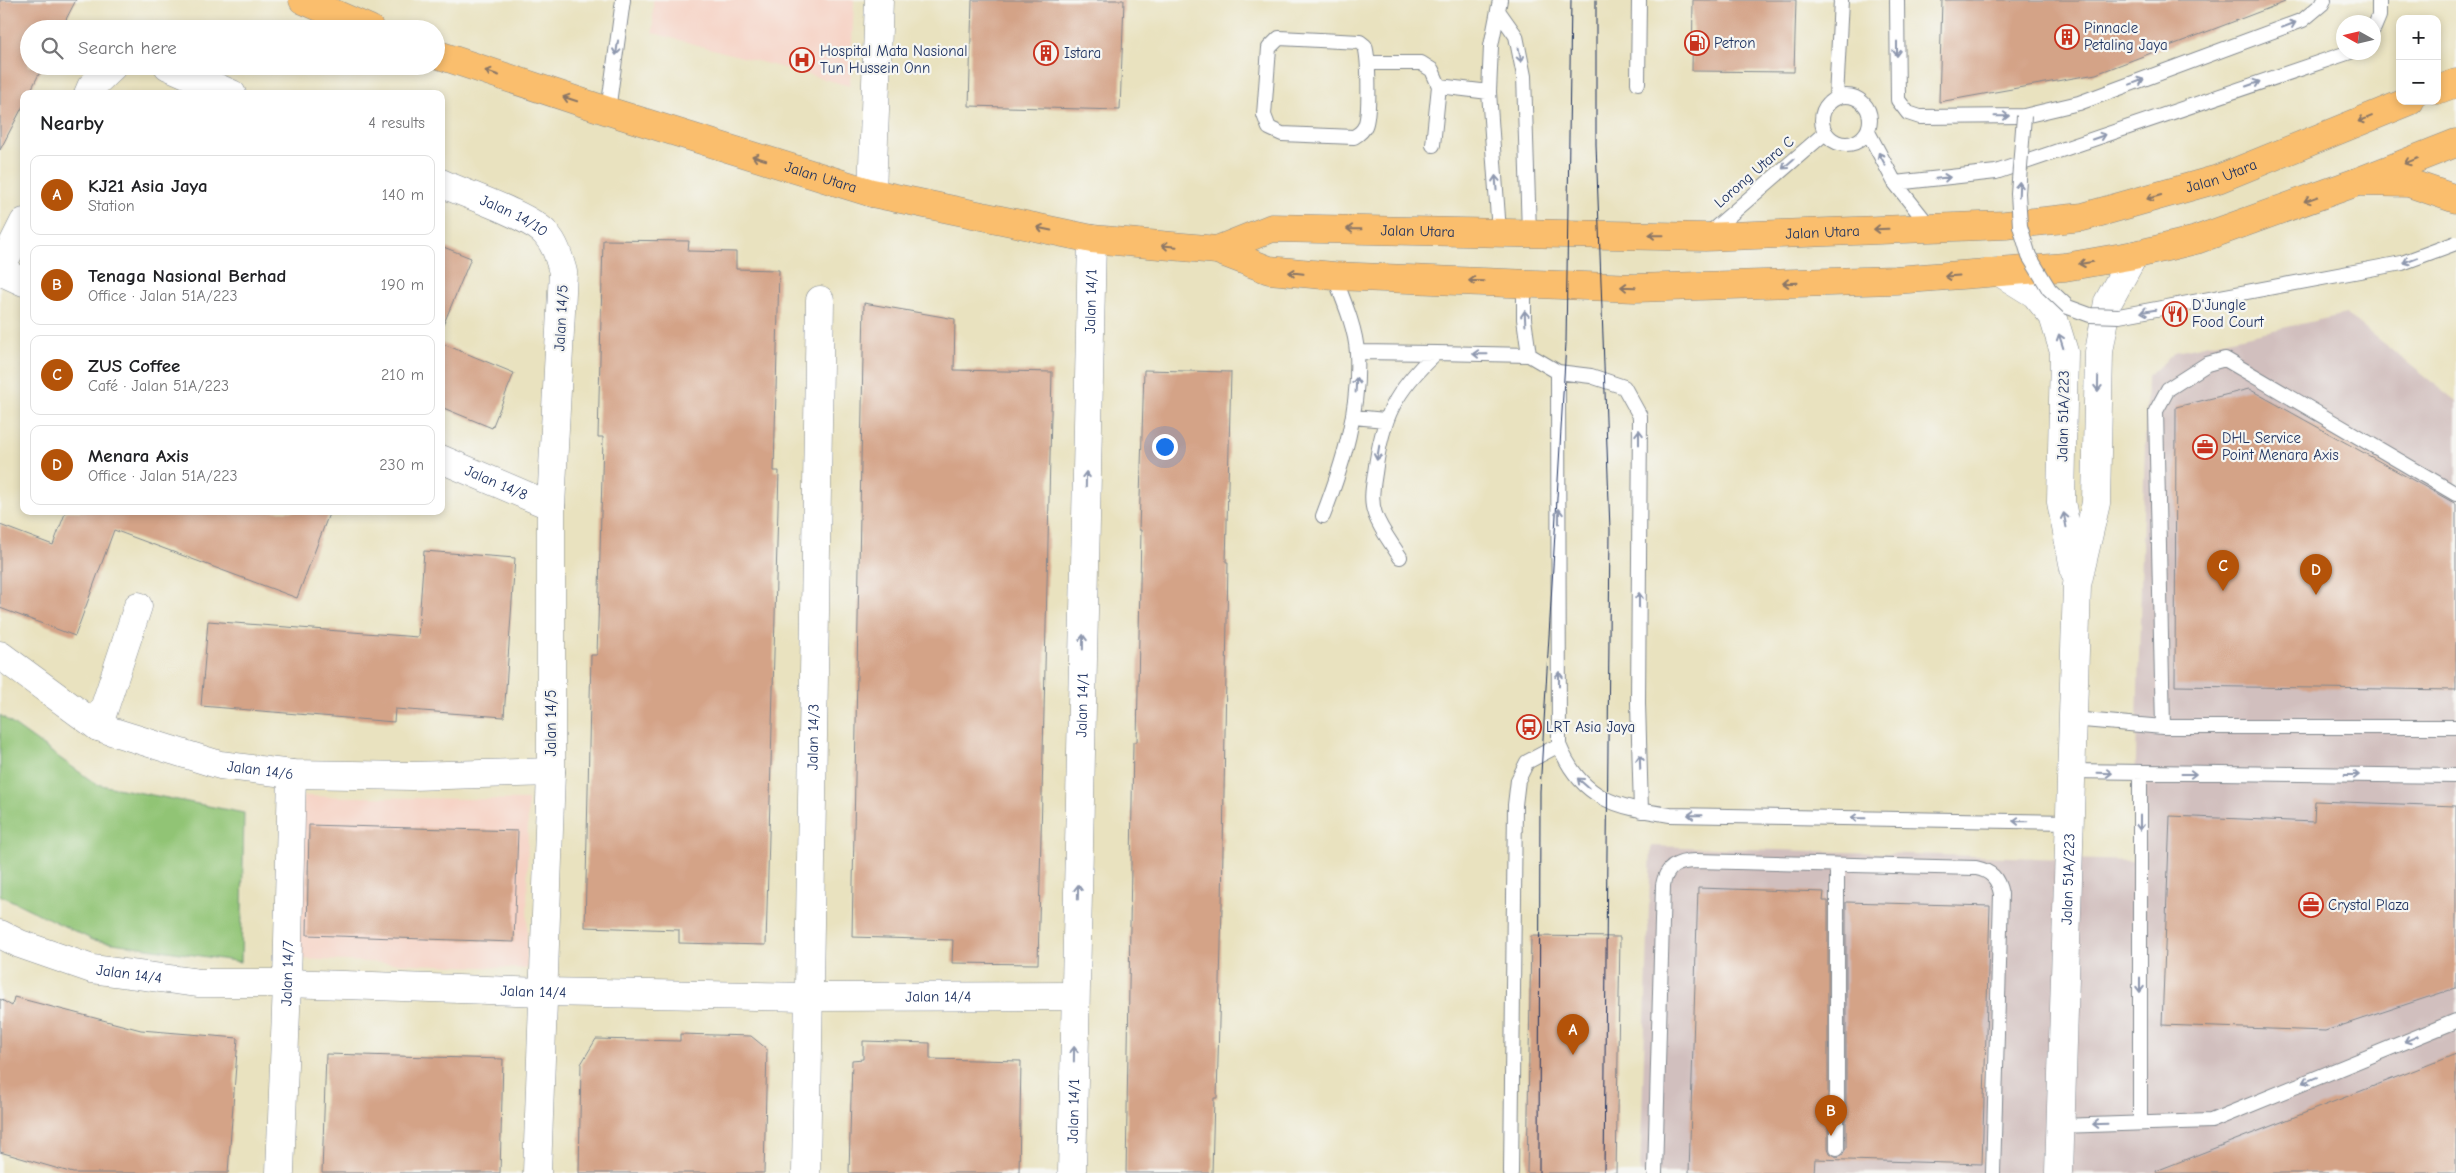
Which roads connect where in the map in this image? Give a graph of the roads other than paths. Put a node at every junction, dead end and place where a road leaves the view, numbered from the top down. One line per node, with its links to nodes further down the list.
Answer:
1 (623, 0): 26 (lane, one-way to 26)
2 (879, 0): 35 (street)
3 (1639, 0): 17 (lane)
4 (1841, 0): 24 (lane)
5 (1897, 0): 27 (lane, one-way to 27)
6 (2324, 0): 27 (lane, one-way to 6)
7 (2380, 0): 10 (lane)
8 (318, 3): 11 (main road)
9 (1499, 6): 23 (lane); 40 (lane, one-way to 40)
10 (2378, 15)
11 (352, 20)
12 (2336, 56): 33 (lane, one-way to 12)
13 (445, 57): 26 (main road, Jalan Utara, one-way to 13)
14 (1368, 63): 14 (lane); 19 (lane)
15 (104, 75): 21 (street)
16 (189, 75): 22 (street)
17 (1638, 83)
18 (2456, 83): 20 (main road)
19 (1439, 86): 23 (lane); 31 (lane)
20 (2441, 89)
21 (89, 90)
22 (223, 90)
23 (1489, 92): 39 (lane, one-way to 23)
24 (1836, 98): 28 (lane); 29 (lane)
25 (2400, 105): 37 (main road, Jalan Utara, one-way to 37)
26 (608, 112): 35 (main road, Jalan Utara, one-way to 26)
27 (2024, 116): 43 (lane, one-way to 27, bridge)
28 (1868, 132): 29 (lane); 33 (lane, one-way to 28)
29 (1825, 133): 41 (lane, Lorong Utara C, one-way to 41)
30 (2456, 143): 32 (main road, Jalan Utara, one-way to 32)
31 (1433, 145)
32 (2357, 182): 36 (main road); 45 (main road, Jalan Utara, one-way to 45)
33 (1895, 183): 37 (lane)
34 (445, 185): 47 (street, Jalan 14/10)
35 (872, 193): 42 (main road, Jalan Utara, one-way to 35)
36 (2456, 199)
37 (1930, 227): 41 (main road, Jalan Utara, one-way to 41)
38 (20, 230): 46 (street)
39 (1499, 232): 40 (main road, Jalan Utara); 44 (main road, Jalan Utara, one-way to 44)
40 (1529, 233): 41 (main road, Jalan Utara, one-way to 40)
41 (1705, 237)
42 (1092, 239): 44 (main road, Jalan Utara, one-way to 42); 83 (street, Jalan 14/1, one-way to 42)
43 (2456, 243)
44 (1217, 250): 49 (main road, Jalan Utara, one-way to 44)
45 (2134, 255): 48 (main road, Jalan Utara, one-way to 48); 64 (street, Jalan 51A/223, one-way to 64)
46 (0, 271): 50 (street)
47 (563, 272): 61 (street, Jalan 14/5)
48 (2001, 273): 51 (main road, Jalan Utara, one-way to 51); 64 (street, Jalan 51A/223, one-way to 48)
49 (1334, 276): 51 (main road, Jalan Utara, one-way to 49); 53 (lane)
50 (20, 280)
51 (1524, 283): 55 (lane, one-way to 51)
52 (820, 300): 84 (street, Jalan 14/3)
53 (1357, 352): 54 (lane); 57 (lane, one-way to 53)
54 (1436, 353): 55 (lane, one-way to 54); 58 (lane)
55 (1529, 355): 56 (lane)
56 (1558, 372): 71 (lane, one-way to 56); 77 (lane, one-way to 56)
57 (1354, 417): 58 (lane); 62 (lane)
58 (1386, 420): 63 (lane, one-way to 63)
59 (445, 461): 61 (street, Jalan 14/8)
60 (2456, 494): 69 (lane)
61 (551, 506): 73 (street, Jalan 14/5)
62 (1323, 516)
63 (1400, 558)
64 (2077, 585): 67 (street, Jalan 51A/223)
65 (138, 606): 68 (street)
66 (0, 655): 68 (street, Jalan 14/6)
67 (2072, 719): 69 (lane); 72 (street, Jalan 51A/223)
68 (98, 727): 74 (street, Jalan 14/6)
69 (2163, 727): 70 (lane)
70 (2456, 727)
71 (1559, 745): 77 (lane, one-way to 71); 93 (lane)
72 (2070, 771): 75 (lane, one-way to 75); 78 (street, Jalan 51A/223)
73 (550, 772): 74 (street, Jalan 14/6); 82 (street, Jalan 14/5)
74 (292, 774): 81 (street, Jalan 14/7)
75 (2140, 774): 76 (lane, one-way to 76); 86 (lane, one-way to 86)
76 (2456, 776)
77 (1641, 811): 78 (lane, one-way to 77)
78 (2069, 822): 87 (street, Jalan 51A/223)
79 (1837, 864): 88 (lane); 94 (lane); 95 (lane)
80 (0, 934): 81 (street, Jalan 14/4)
81 (287, 983): 82 (street, Jalan 14/4); 89 (street, Jalan 14/7)
82 (544, 992): 84 (street, Jalan 14/4); 90 (street, Jalan 14/5)
83 (1075, 996): 84 (street, Jalan 14/4); 92 (street, Jalan 14/1, one-way to 83)
84 (809, 997): 91 (street, Jalan 14/3)
85 (2456, 1021): 86 (lane, one-way to 86)
86 (2140, 1123): 87 (lane, one-way to 87)
87 (2060, 1126): 96 (street, Jalan 51A/223)
88 (1837, 1148)
89 (280, 1173)
90 (537, 1173)
91 (806, 1173)
92 (1072, 1173)
93 (1511, 1173)
94 (1655, 1173)
95 (1993, 1173)
96 (2059, 1173)

